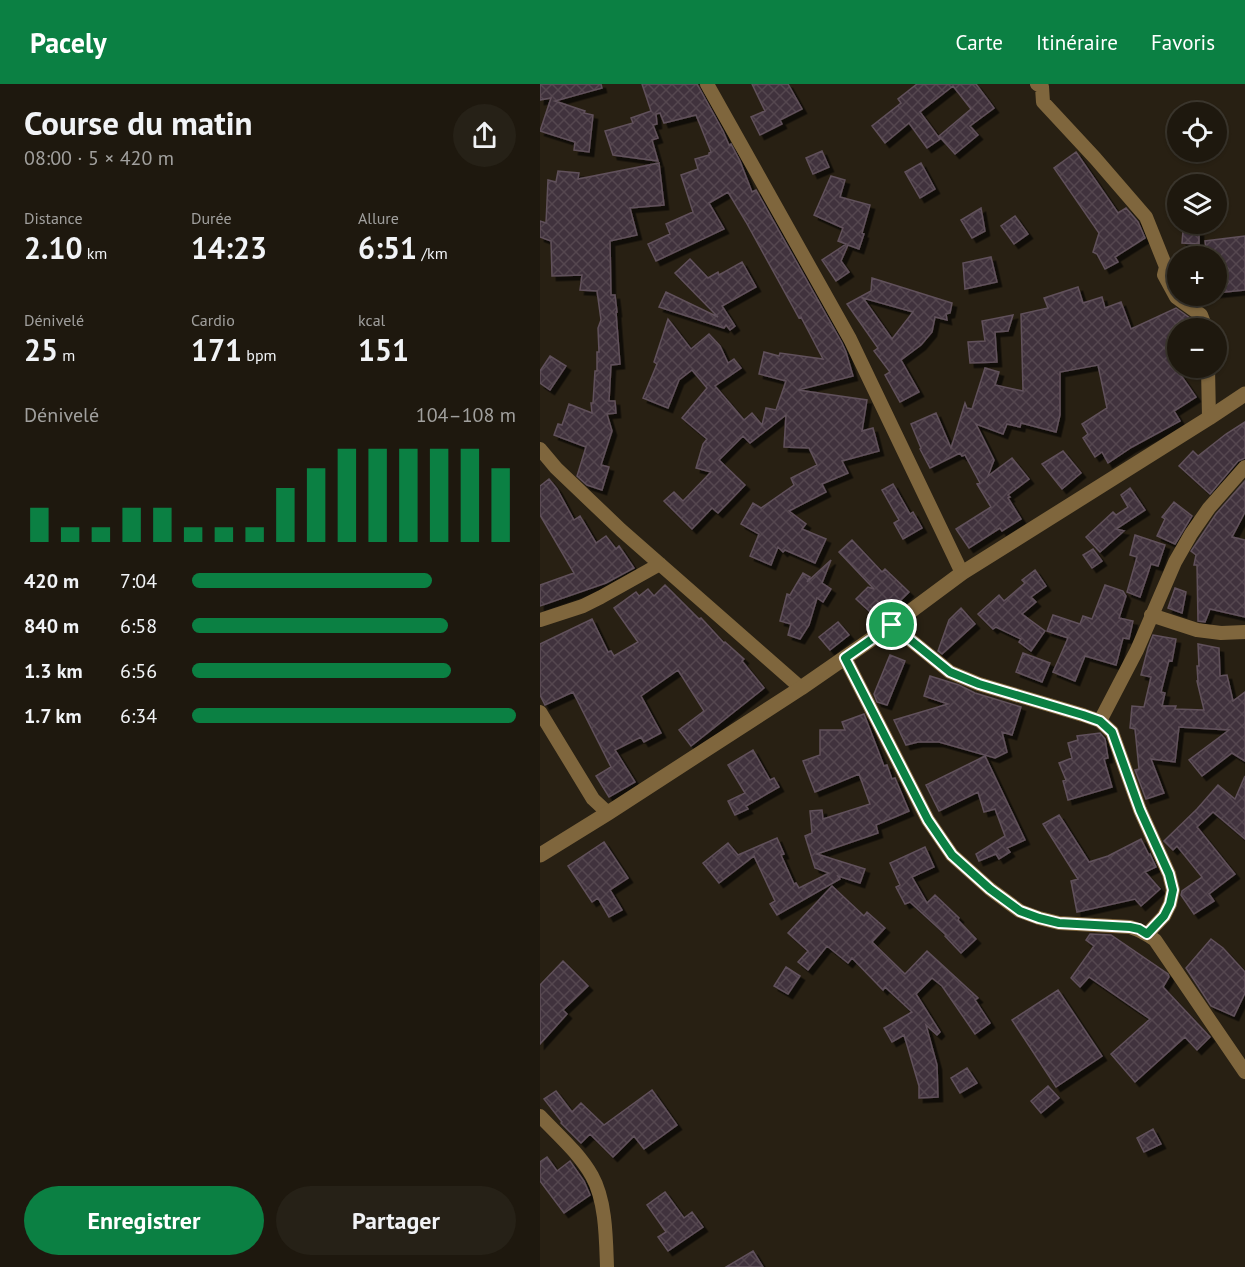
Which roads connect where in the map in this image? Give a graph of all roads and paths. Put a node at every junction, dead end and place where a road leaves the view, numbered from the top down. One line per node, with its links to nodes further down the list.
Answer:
1 (707, 84): 10 (street)
2 (1037, 84): 3 (street)
3 (1202, 318)
4 (1208, 378): 6 (street)
5 (1245, 394): 6 (street)
6 (1209, 418): 10 (street)
7 (540, 449): 9 (street)
8 (1245, 467): 11 (street)
9 (660, 564): 12 (street); 16 (street)
10 (962, 573): 13 (street)
11 (1151, 615): 14 (street); 18 (street)
12 (540, 620)
13 (892, 625): 15 (street); 18 (street)
14 (1245, 632)
15 (845, 658): 16 (street); 21 (street)
16 (801, 688): 19 (street)
17 (540, 712): 19 (street)
18 (1100, 721): 21 (street)
19 (608, 813): 20 (street)
20 (540, 855)
21 (1147, 934): 22 (street)
22 (1245, 1072)
23 (540, 1116): 24 (street)
24 (606, 1267)

